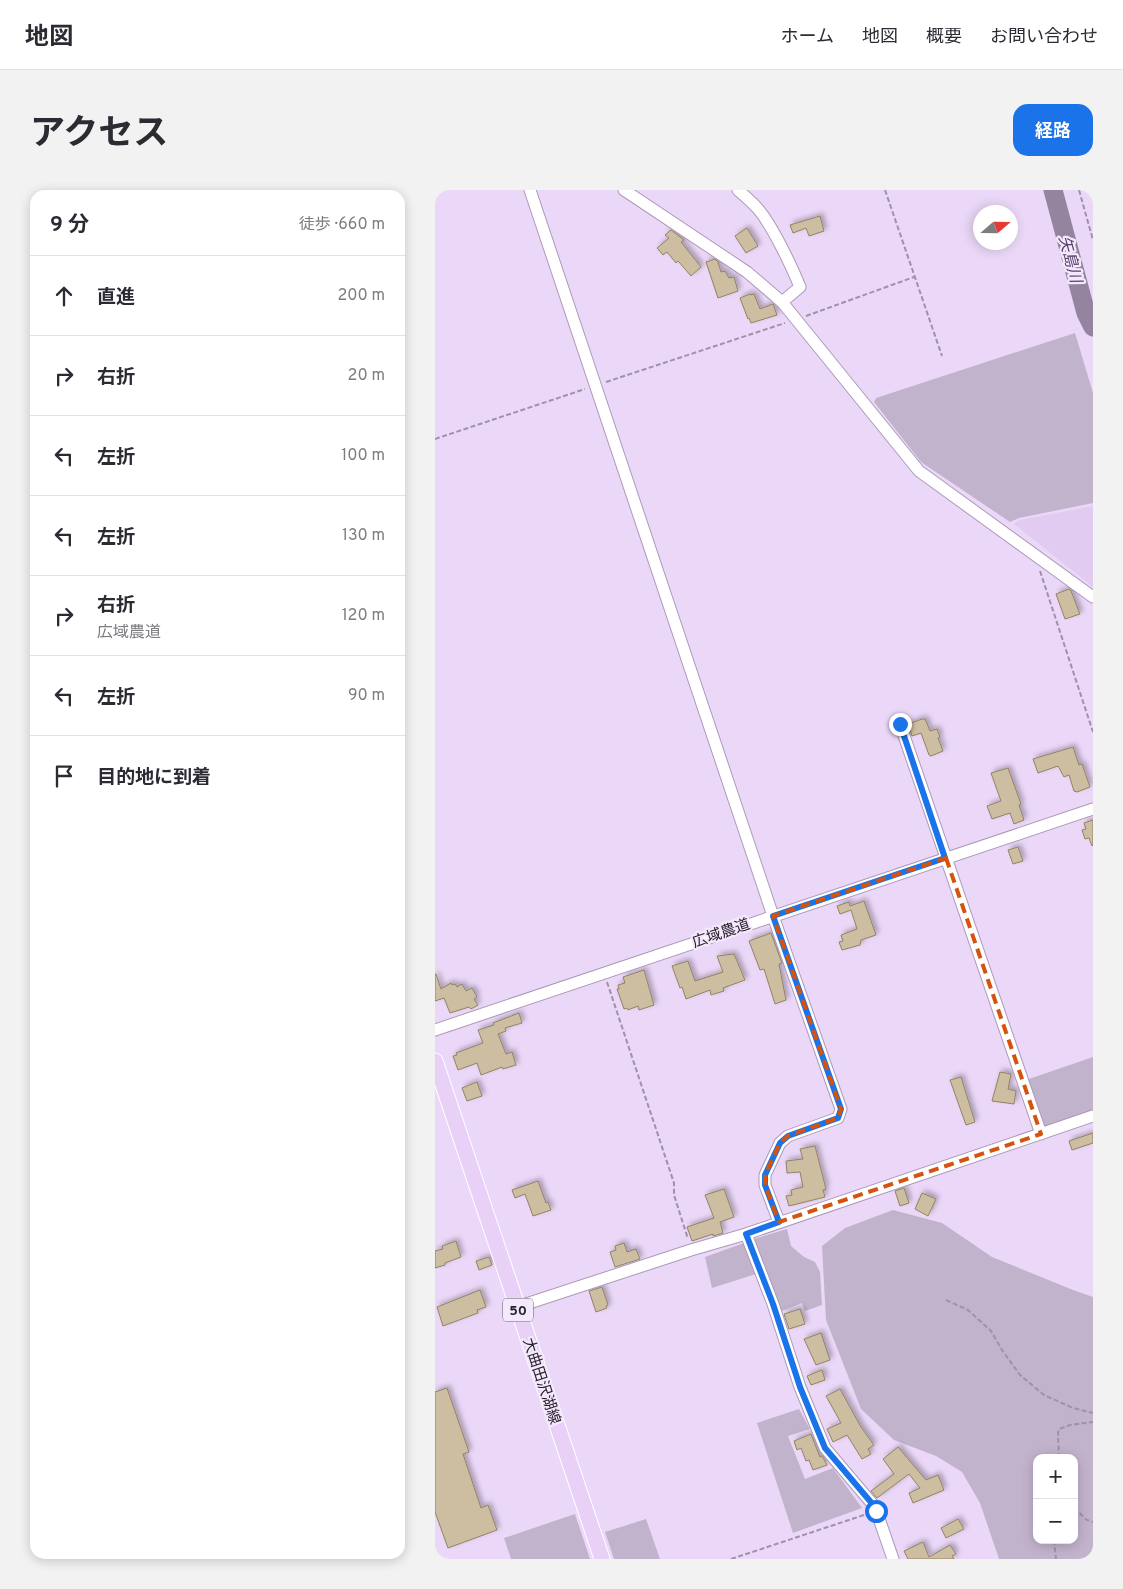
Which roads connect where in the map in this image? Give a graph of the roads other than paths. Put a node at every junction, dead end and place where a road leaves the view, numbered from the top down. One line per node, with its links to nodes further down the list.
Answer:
1 (530, 190): 9 (street)
2 (624, 190): 4 (street)
3 (738, 190): 4 (street)
4 (782, 302): 5 (street)
5 (1093, 597)
6 (900, 724): 8 (street)
7 (1093, 809): 8 (street, 広域農道)
8 (945, 858): 9 (street, 広域農道); 13 (street)
9 (773, 916): 10 (street, 広域農道); 14 (street)
10 (435, 1030)
11 (435, 1061): 16 (main road, 大曲田沢湖線 / 50)
12 (1093, 1116): 13 (street)
13 (1041, 1134): 14 (street)
14 (779, 1222): 15 (street)
15 (746, 1234): 16 (street); 18 (street)
16 (517, 1307): 17 (main road, 大曲田沢湖線 / 50)
17 (602, 1559)
18 (893, 1559)

